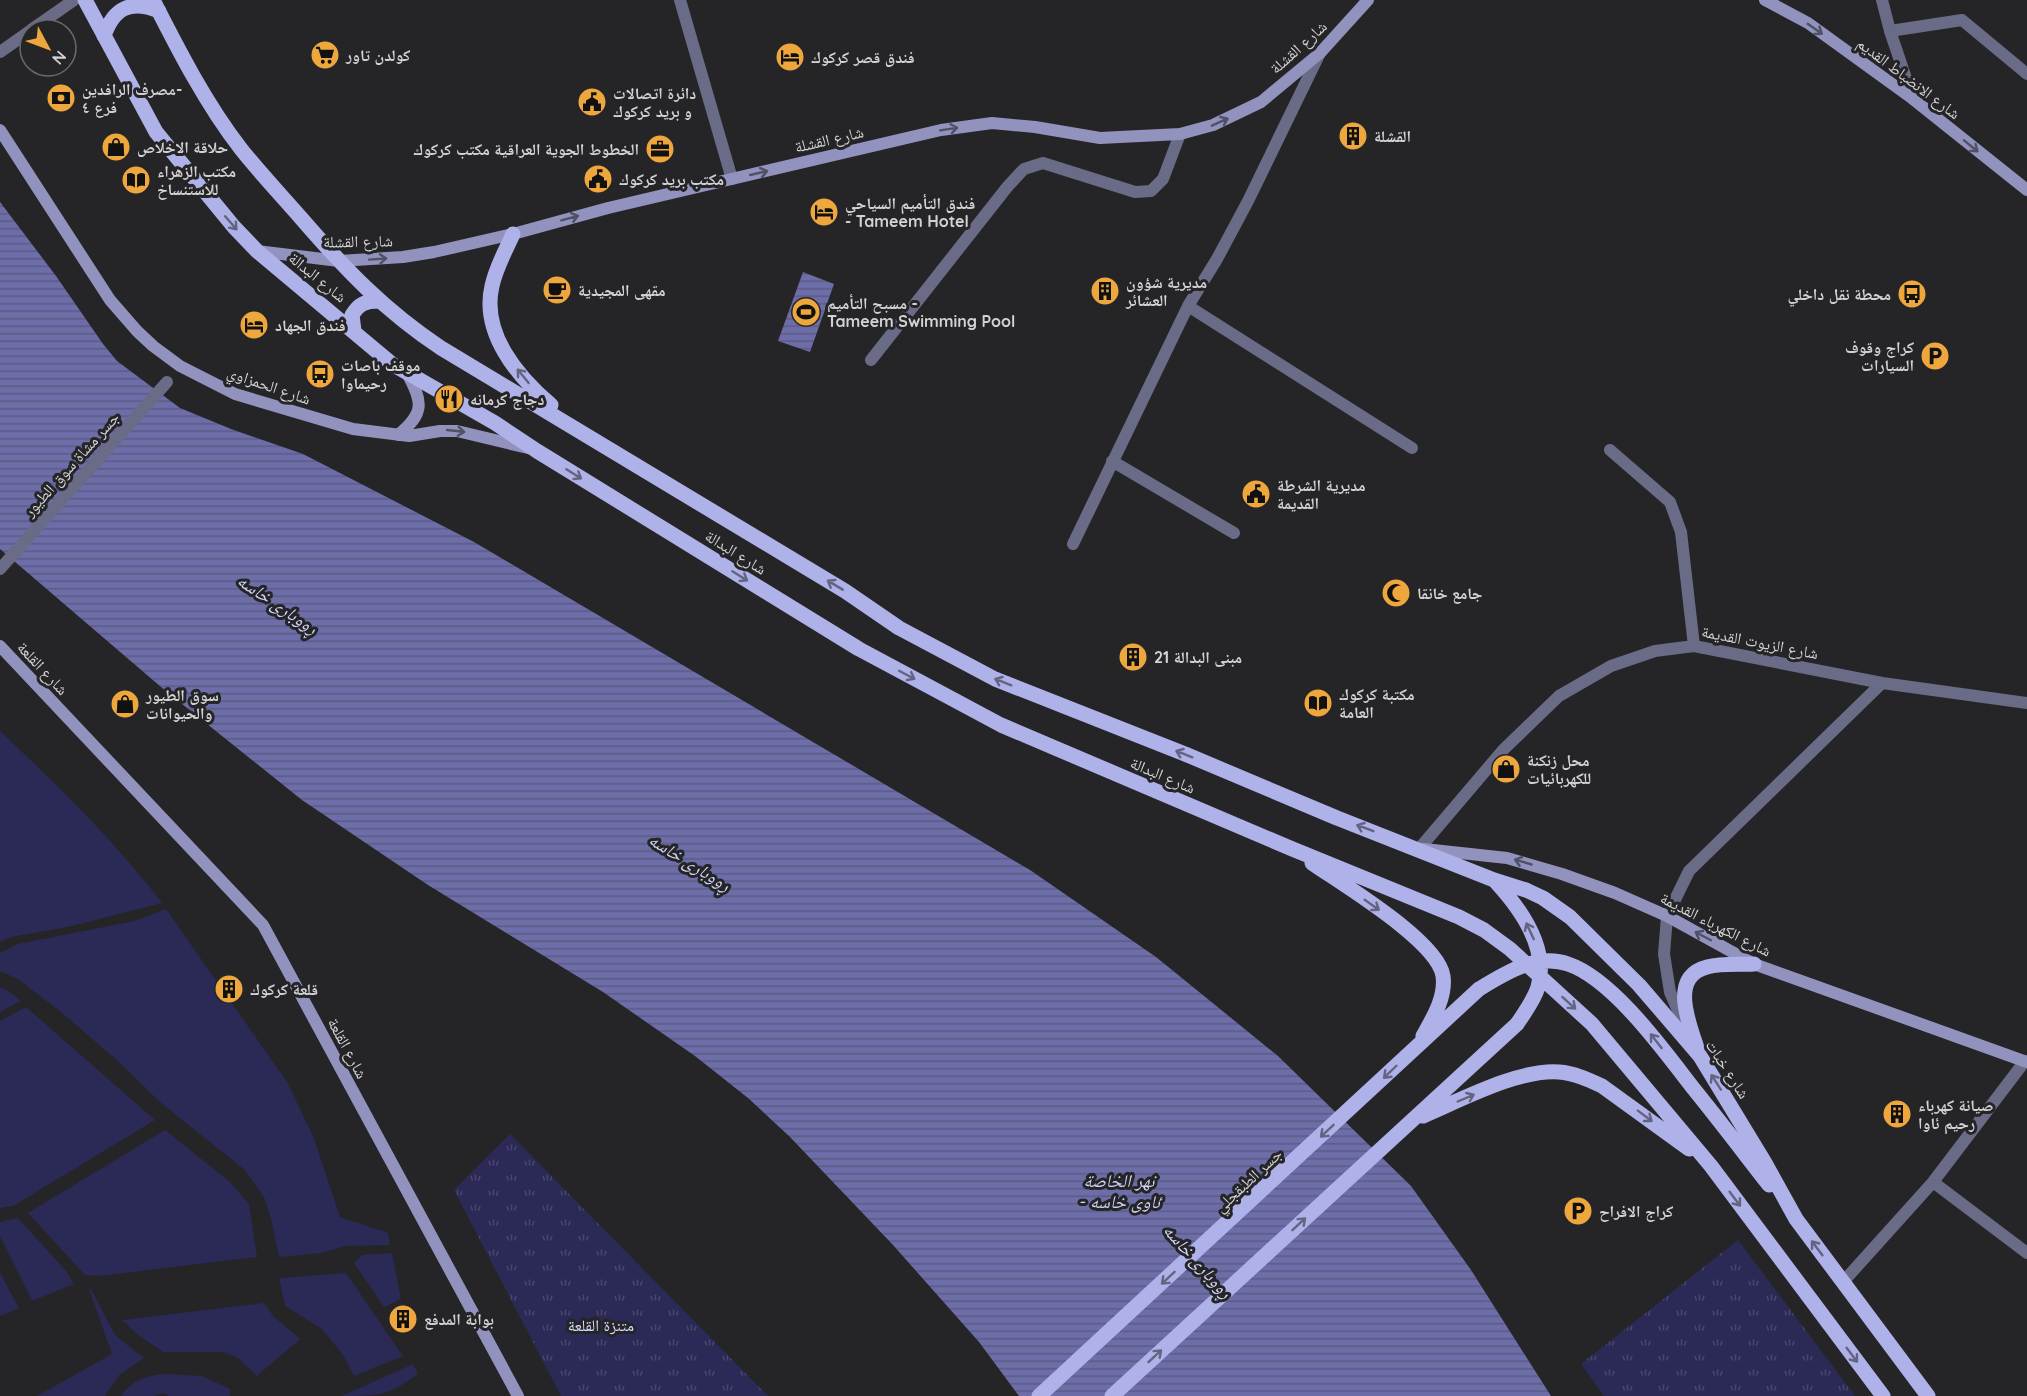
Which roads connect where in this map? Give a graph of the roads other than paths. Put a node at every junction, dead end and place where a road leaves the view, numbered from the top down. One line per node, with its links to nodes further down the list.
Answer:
1 (74, 0): 8 (street)
2 (85, 0): 10 (main road, شارع البدالة)
3 (680, 0): 18 (street)
4 (1368, 0): 13 (street, شارع القشلة)
5 (1765, 0): 15 (street, شارع الانضباط القديم, one-way to 15)
6 (1882, 0): 9 (street)
7 (156, 6): 10 (main road); 22 (main road, شارع البدالة)
8 (48, 18)
9 (1890, 31): 14 (street); 15 (street)
10 (104, 36): 21 (main road, شارع البدالة, one-way to 21)
11 (18, 39): 12 (street)
12 (0, 52)
13 (1320, 53): 17 (street, شارع القشلة, one-way to 13); 24 (street)
14 (2027, 74)
15 (1913, 99): 19 (street, شارع الانضباط القديم, one-way to 19)
16 (0, 130): 30 (street, شارع الحمزاوي)
17 (1180, 134): 18 (street, شارع القشلة, one-way to 17); 26 (street)
18 (732, 179): 20 (street, شارع القشلة, one-way to 18)
19 (2027, 190)
20 (513, 234): 22 (street, شارع القشلة, one-way to 20); 29 (main road, one-way to 20)
21 (257, 251): 22 (street, شارع القشلة); 25 (main road, شارع البدالة)
22 (339, 261): 23 (main road, شارع البدالة)
23 (379, 301): 25 (main road); 29 (main road, شارع البدالة)
24 (1188, 306): 31 (street); 34 (street)
25 (354, 331): 27 (main road, شارع البدالة)
26 (871, 360)
27 (407, 373): 30 (street); 33 (main road, شارع البدالة)
28 (167, 382): 37 (street, جسر مشاة سوق الطيور)
29 (581, 430): 43 (main road, شارع البدالة, one-way to 29)
30 (398, 435): 33 (street, شارع الحمزاوي, one-way to 33)
31 (1412, 448)
32 (1610, 450): 39 (street)
33 (537, 452): 42 (main road, شارع البدالة, one-way to 42)
34 (1112, 461): 35 (street); 36 (street)
35 (1234, 533)
36 (1073, 544)
37 (0, 569)
38 (0, 645): 57 (street, شارع القلعة)
39 (1694, 646): 40 (street, شارع الزيوت القديمة); 43 (street, شارع الزيوت القديمة)
40 (1882, 683): 41 (street, شارع الزيوت القديمة); 45 (street)
41 (2027, 703)
42 (1290, 848): 47 (main road, شارع البدالة); 48 (main road, one-way to 48)
43 (1419, 849): 44 (main road, شارع خبات); 45 (street, شارع الكهرباء القديمة, one-way to 43)
44 (1494, 880): 47 (main road, one-way to 44); 49 (main road, شارع خبات)
45 (1667, 916): 46 (street, شارع الكهرباء القديمة, one-way to 45); 49 (street)
46 (1754, 964): 49 (main road); 50 (street, شارع الكهرباء القديمة)
47 (1535, 968): 48 (main road, جسر الطبقجلي); 51 (main road); 52 (main road, one-way to 52); 54 (main road, one-way to 47)
48 (1419, 1044): 58 (main road, جسر الطبقجلي, one-way to 58)
49 (1700, 1056): 54 (main road, شارع خبات, one-way to 49)
50 (2026, 1062): 53 (street)
51 (1407, 1125): 52 (main road, one-way to 52); 59 (main road, one-way to 51)
52 (1710, 1166): 60 (main road, one-way to 60)
53 (1933, 1182): 55 (street); 56 (street)
54 (1796, 1220): 56 (main road, شارع خبات, one-way to 54)
55 (2027, 1253)
56 (1843, 1282): 61 (main road, شارع خبات)
57 (518, 1396)
58 (1040, 1396)
59 (1112, 1396)
60 (1883, 1396)
61 (1928, 1396)

